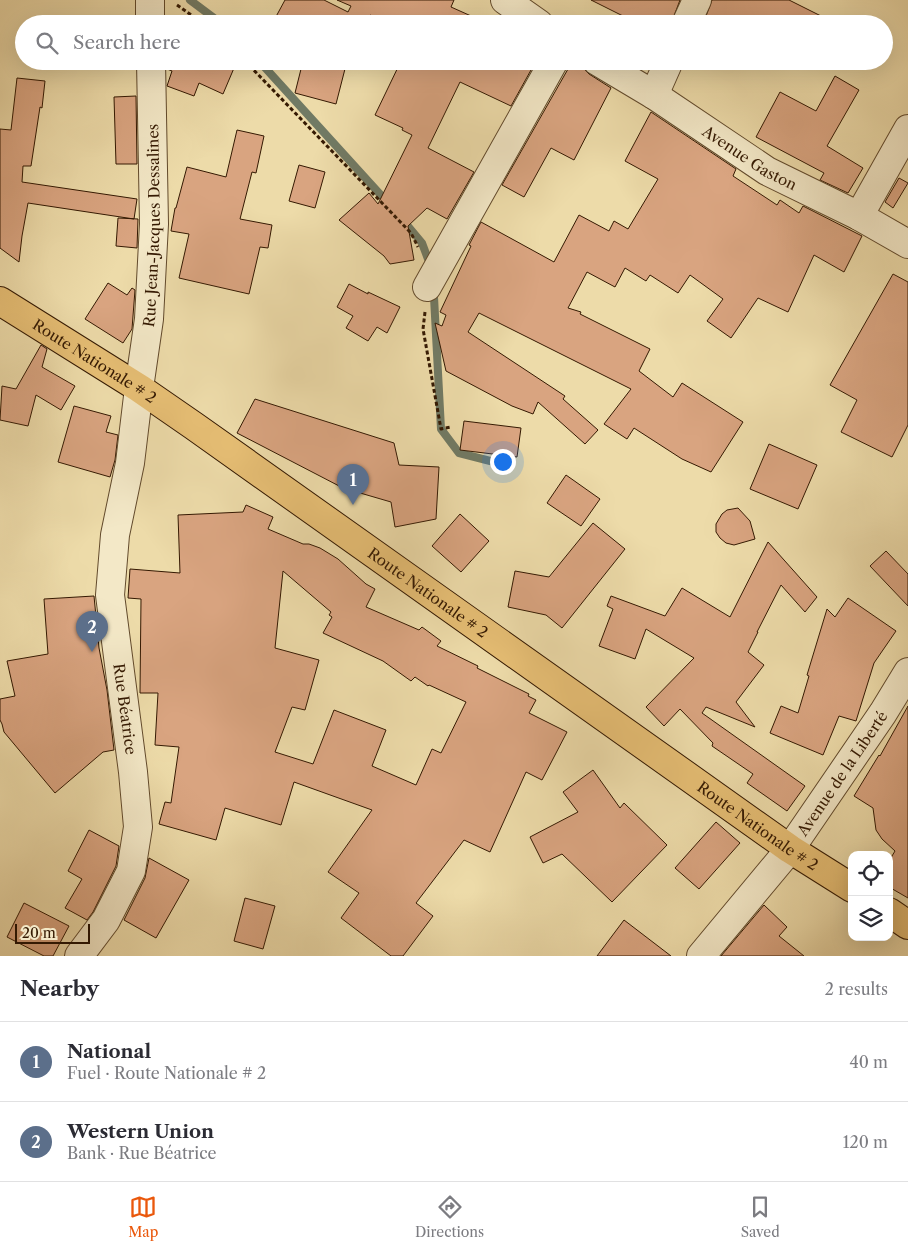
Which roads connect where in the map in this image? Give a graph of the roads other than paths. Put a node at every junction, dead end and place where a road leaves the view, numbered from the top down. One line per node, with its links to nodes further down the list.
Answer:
1 (150, 0): 4 (street)
2 (505, 0): 5 (street)
3 (697, 0): 6 (street)
4 (150, 15)
5 (526, 15)
6 (690, 15)
7 (151, 70): 17 (street, Rue Jean-Jacques Dessalines)
8 (549, 70): 15 (street)
9 (612, 70): 11 (street, Avenue Gaston)
10 (665, 70): 11 (street)
11 (654, 95): 13 (street, Avenue Gaston)
12 (908, 129): 13 (street)
13 (859, 216): 14 (street, Avenue Gaston)
14 (908, 244)
15 (427, 287)
16 (0, 302): 17 (main road, Route Nationale # 2)
17 (139, 388): 19 (main road, Route Nationale # 2); 23 (street, Rue Béatrice)
18 (908, 672): 19 (street, Avenue de la Liberté)
19 (790, 849): 20 (main road, Route Nationale # 2); 24 (street, Avenue de la Liberté)
20 (848, 885)
21 (893, 915): 22 (main road)
22 (908, 925)
23 (79, 956)
24 (701, 956)

